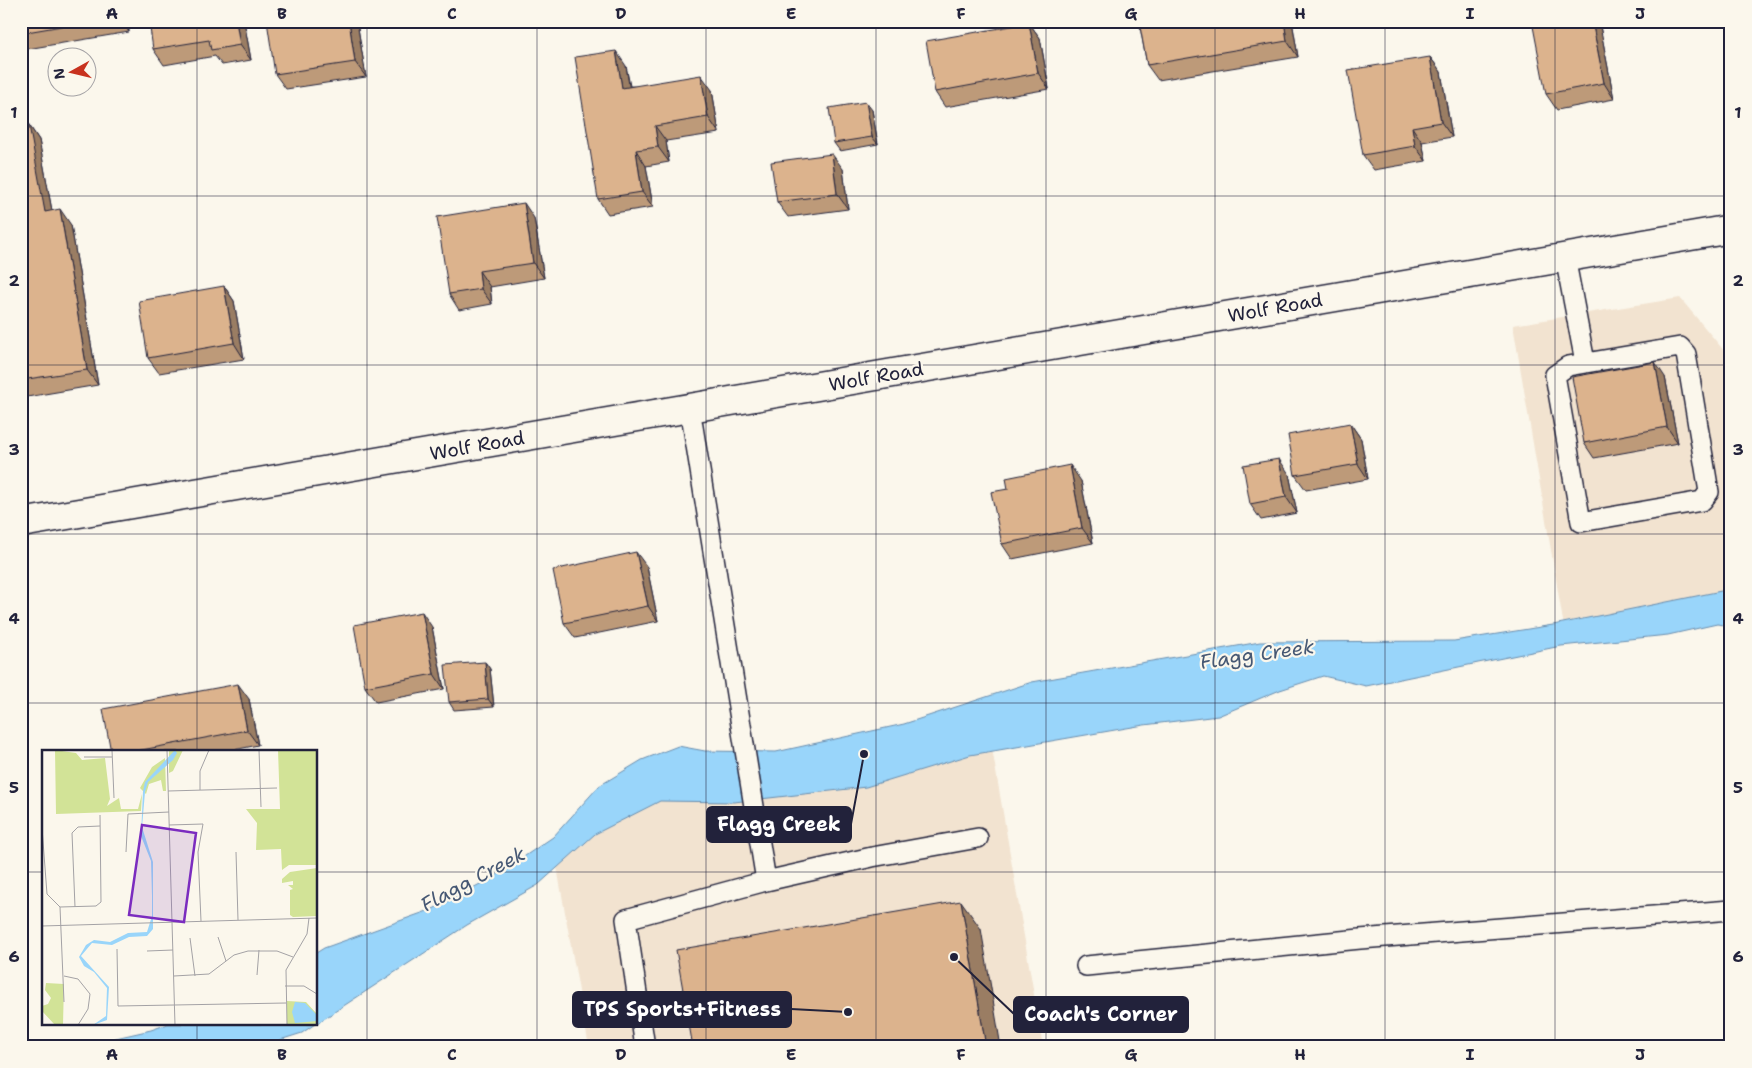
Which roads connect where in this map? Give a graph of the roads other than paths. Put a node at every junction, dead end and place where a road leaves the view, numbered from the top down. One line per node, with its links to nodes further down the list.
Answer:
1 (1731, 229): 2 (street, Wolf Road)
2 (1565, 257): 3 (lane); 4 (street, Wolf Road)
3 (1576, 364): 3 (lane)
4 (690, 408): 5 (street, Wolf Road); 7 (lane)
5 (21, 523)
6 (978, 838): 7 (lane)
7 (766, 880): 10 (lane)
8 (1731, 910): 9 (lane)
9 (1086, 966)
10 (645, 1047)

